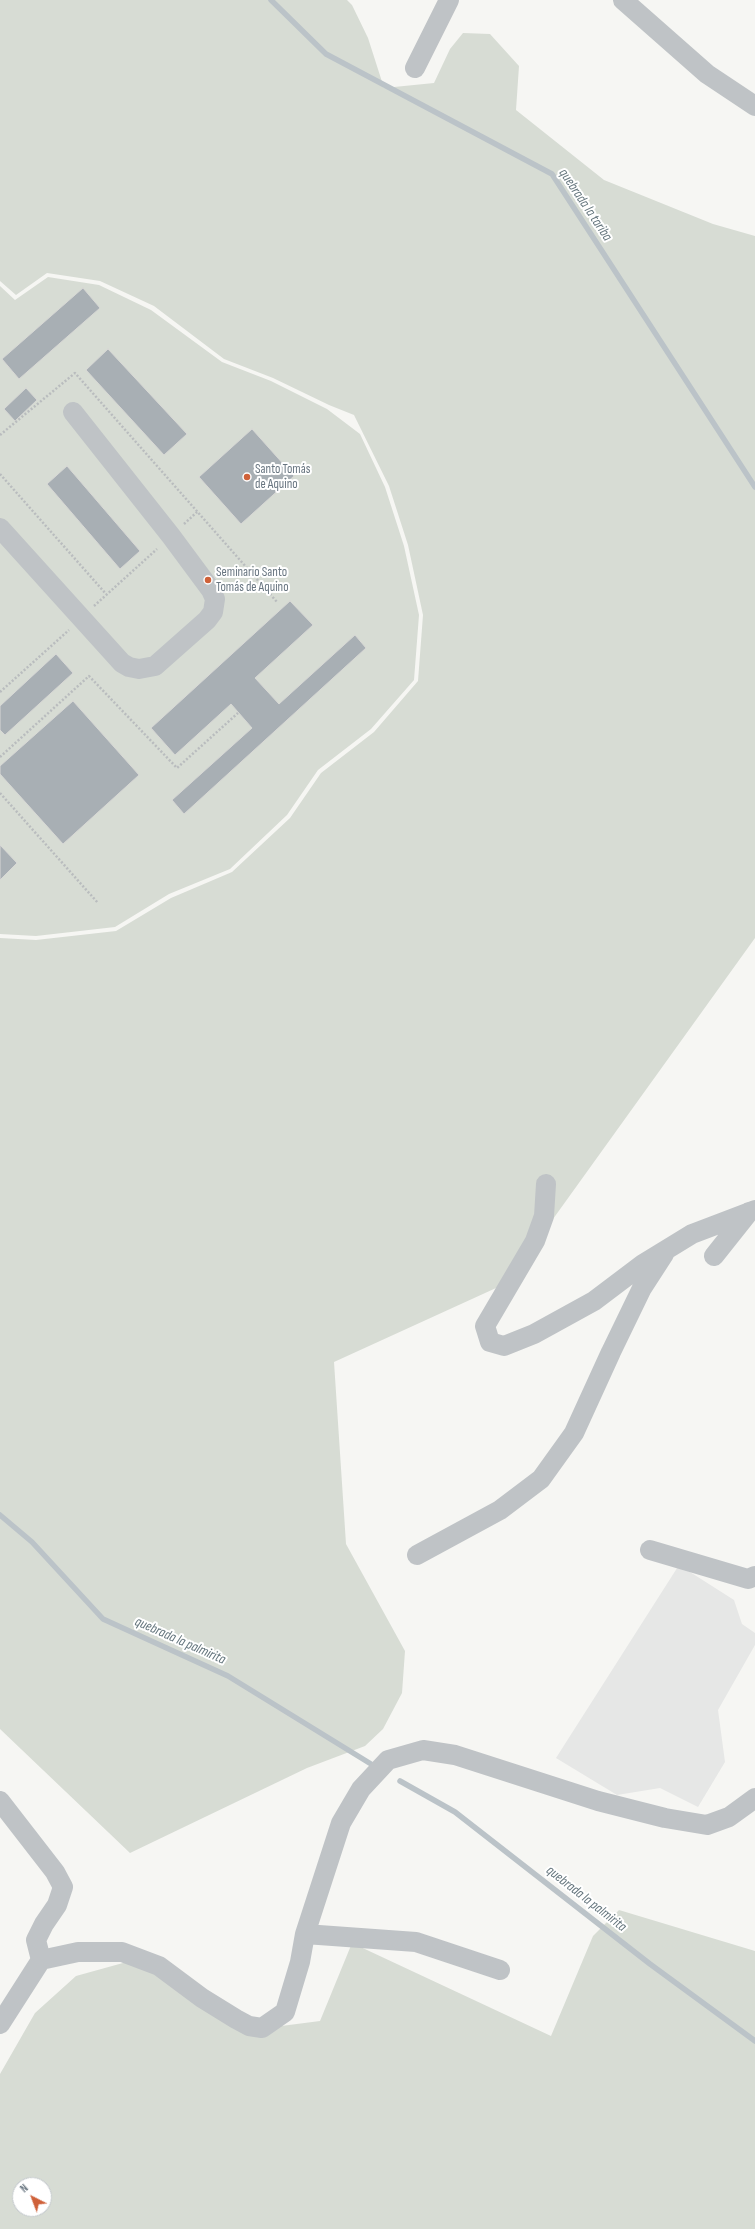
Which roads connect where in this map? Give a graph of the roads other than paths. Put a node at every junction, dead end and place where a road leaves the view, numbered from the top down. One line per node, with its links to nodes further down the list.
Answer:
1 (449, 0): 3 (street)
2 (623, 0): 4 (street)
3 (415, 68)
4 (755, 106)
5 (73, 412): 6 (street)
6 (0, 528)
7 (546, 1184): 9 (street)
8 (753, 1210): 9 (street); 10 (street)
9 (667, 1249): 12 (street)
10 (714, 1256)
11 (650, 1550): 13 (street)
12 (417, 1555)
13 (755, 1576)
14 (755, 1798): 16 (street)
15 (0, 1801): 17 (street)
16 (306, 1934): 17 (street); 18 (street)
17 (40, 1960): 19 (street)
18 (500, 1970)
19 (0, 2024)

